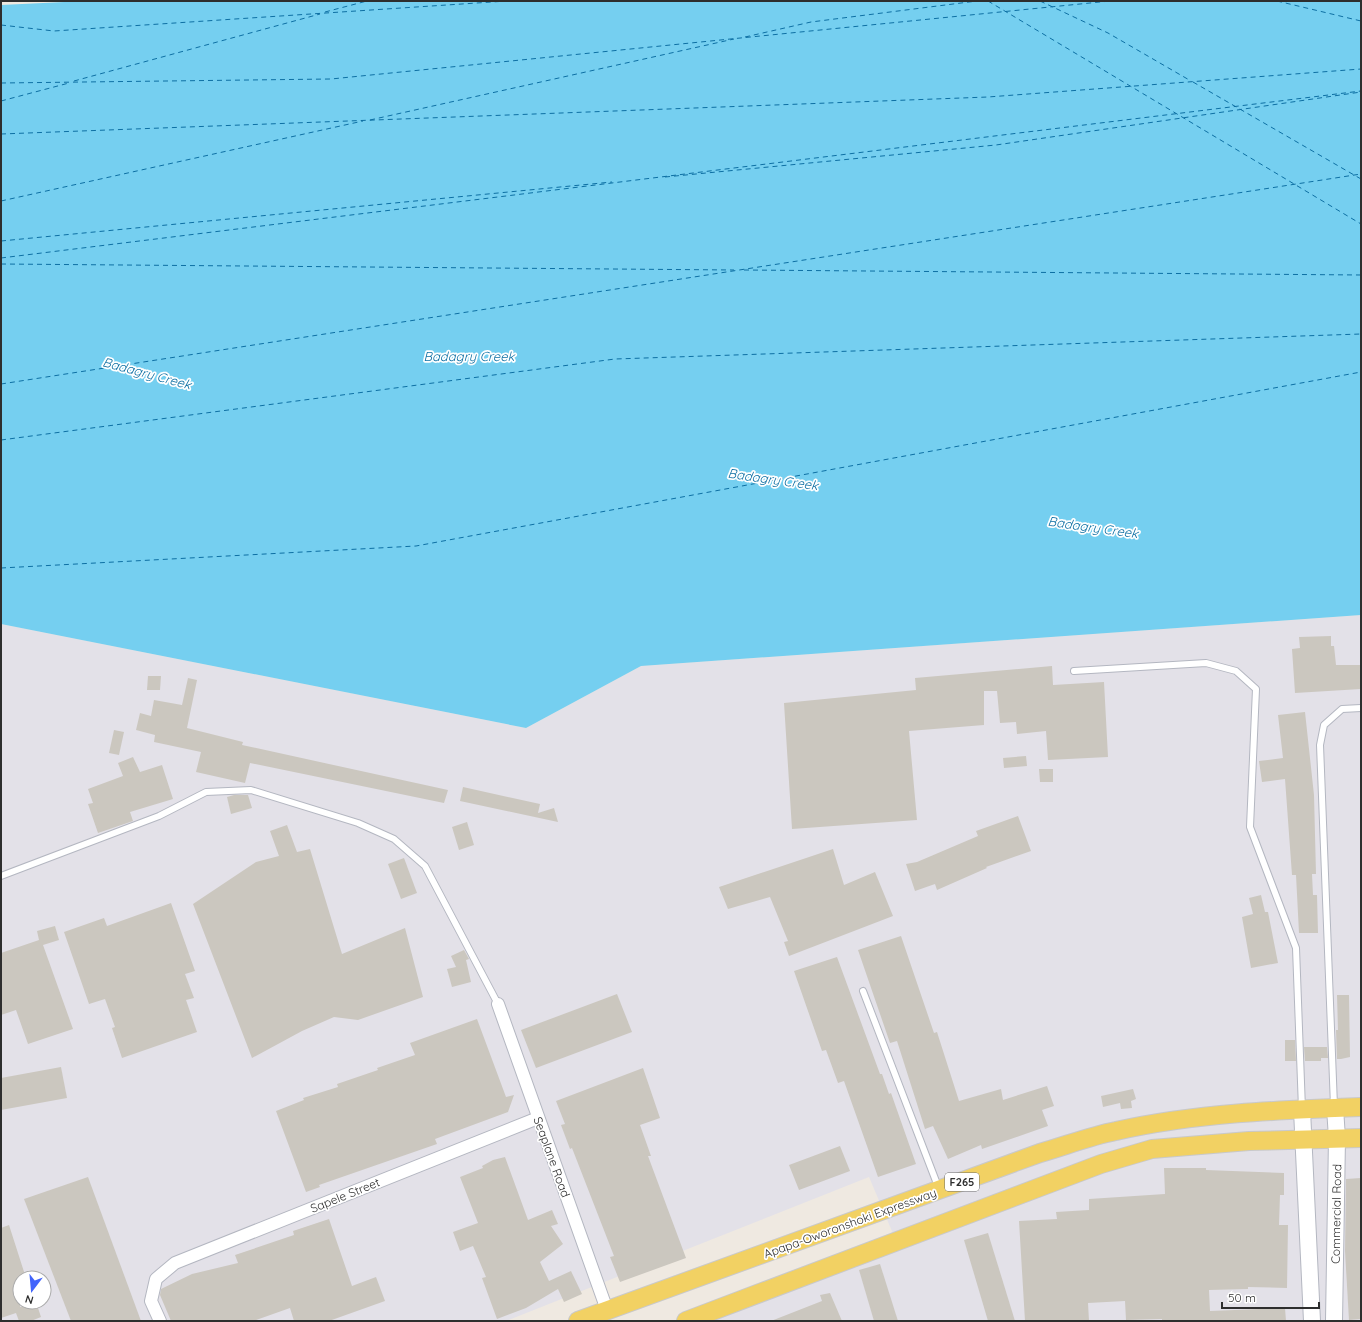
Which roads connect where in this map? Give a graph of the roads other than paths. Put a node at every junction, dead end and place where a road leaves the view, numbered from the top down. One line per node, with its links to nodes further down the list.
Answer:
1 (1074, 671): 8 (lane)
2 (1361, 708): 7 (lane)
3 (1, 876): 5 (lane)
4 (863, 991): 13 (lane)
5 (498, 1004): 9 (street, Seaplane Road)
6 (1361, 1107): 7 (main road, Apapa-Oworonshoki Expressway / F265)
7 (1334, 1108): 8 (main road, Apapa-Oworonshoki Expressway / F265); 10 (main road, Commercial Road)
8 (1302, 1110): 12 (main road); 13 (main road, Apapa-Oworonshoki Expressway / F265)
9 (538, 1118): 14 (street, Seaplane Road); 15 (street, Sapele Street)
10 (1337, 1138): 11 (main road); 12 (main road); 19 (main road, Commercial Road)
11 (1361, 1138)
12 (1302, 1139): 17 (main road); 18 (main road)
13 (940, 1190): 14 (main road, Apapa-Oworonshoki Expressway / F265)
14 (607, 1310): 16 (main road, Apapa-Oworonshoki Expressway / F265)
15 (160, 1321)
16 (578, 1321)
17 (686, 1321)
18 (1312, 1321)
19 (1334, 1321)

